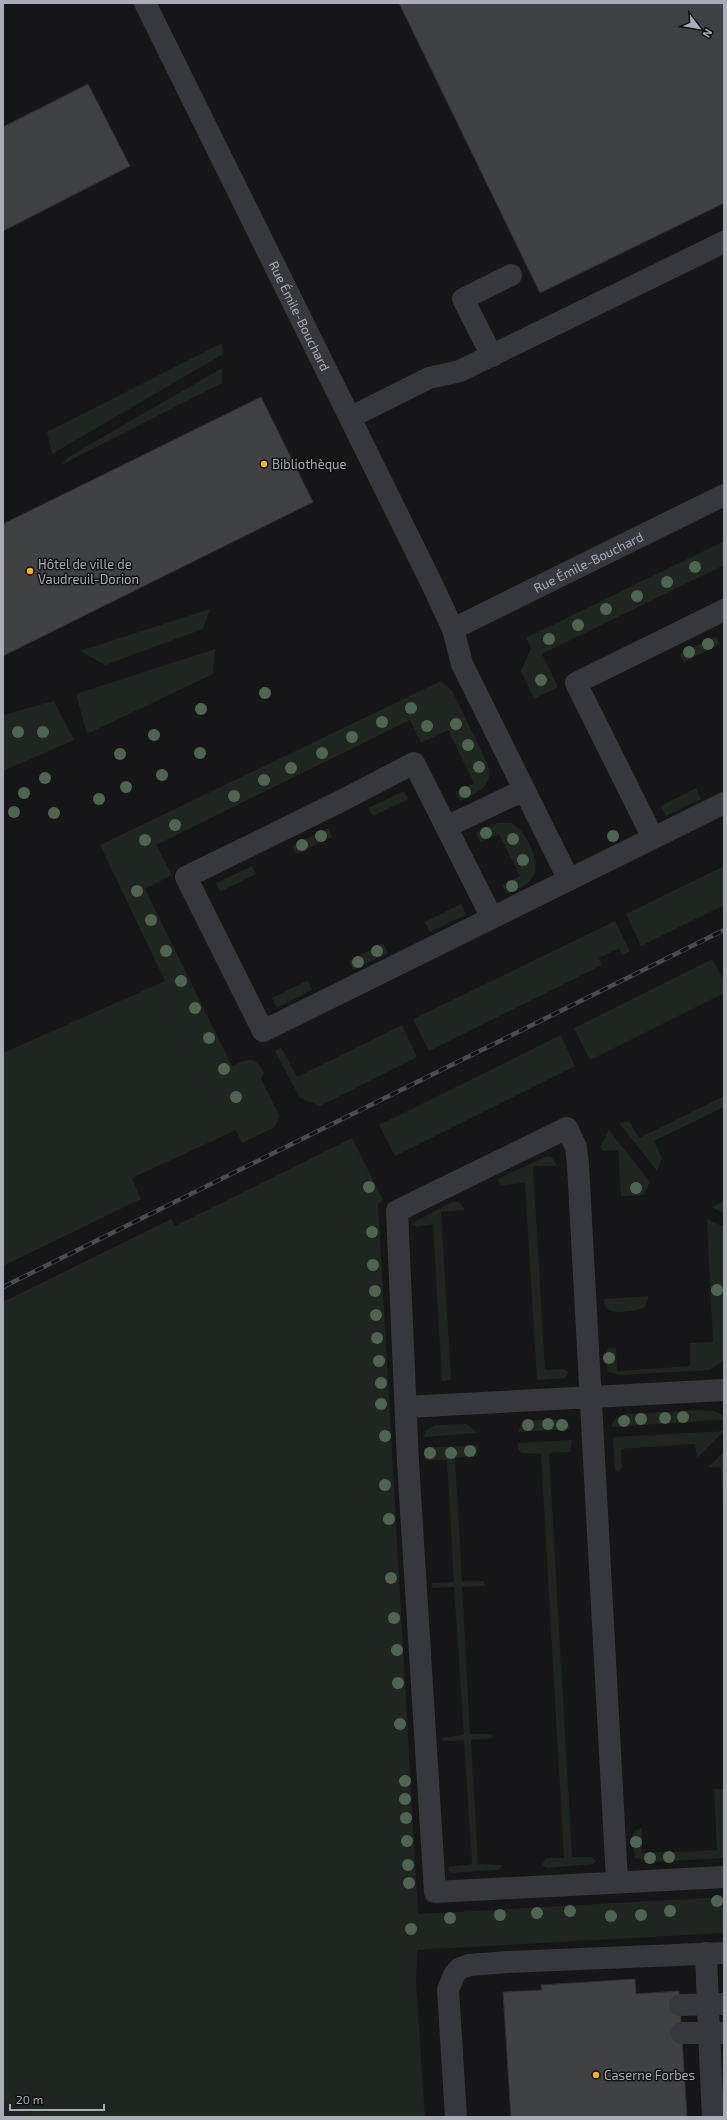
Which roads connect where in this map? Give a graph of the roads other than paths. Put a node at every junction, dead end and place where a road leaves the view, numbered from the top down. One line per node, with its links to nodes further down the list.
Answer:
1 (146, 3): 5 (street, Rue Émile-Bouchard)
2 (724, 242): 4 (street)
3 (511, 275): 4 (street)
4 (492, 356): 5 (street)
5 (351, 418): 8 (street, Rue Émile-Bouchard)
6 (724, 495): 8 (street, Rue Émile-Bouchard)
7 (724, 610): 12 (street)
8 (453, 629): 9 (street, Rue Émile-Bouchard)
9 (524, 790): 11 (street); 13 (street, Rue Émile-Bouchard)
10 (724, 803): 12 (street)
11 (446, 827): 14 (street); 14 (street)
12 (653, 838): 13 (street)
13 (569, 880): 14 (street)
14 (492, 918)
15 (724, 1390): 16 (street)
16 (591, 1396): 17 (street); 17 (street); 19 (street)
17 (406, 1407): 19 (street)
18 (724, 1877): 19 (street)
19 (617, 1881)
20 (715, 1953): 22 (street); 25 (street)
21 (680, 2005): 22 (street)
22 (716, 2005): 24 (street)
23 (682, 2033): 24 (street)
24 (717, 2033): 26 (street)
25 (456, 2117)
26 (713, 2117)

